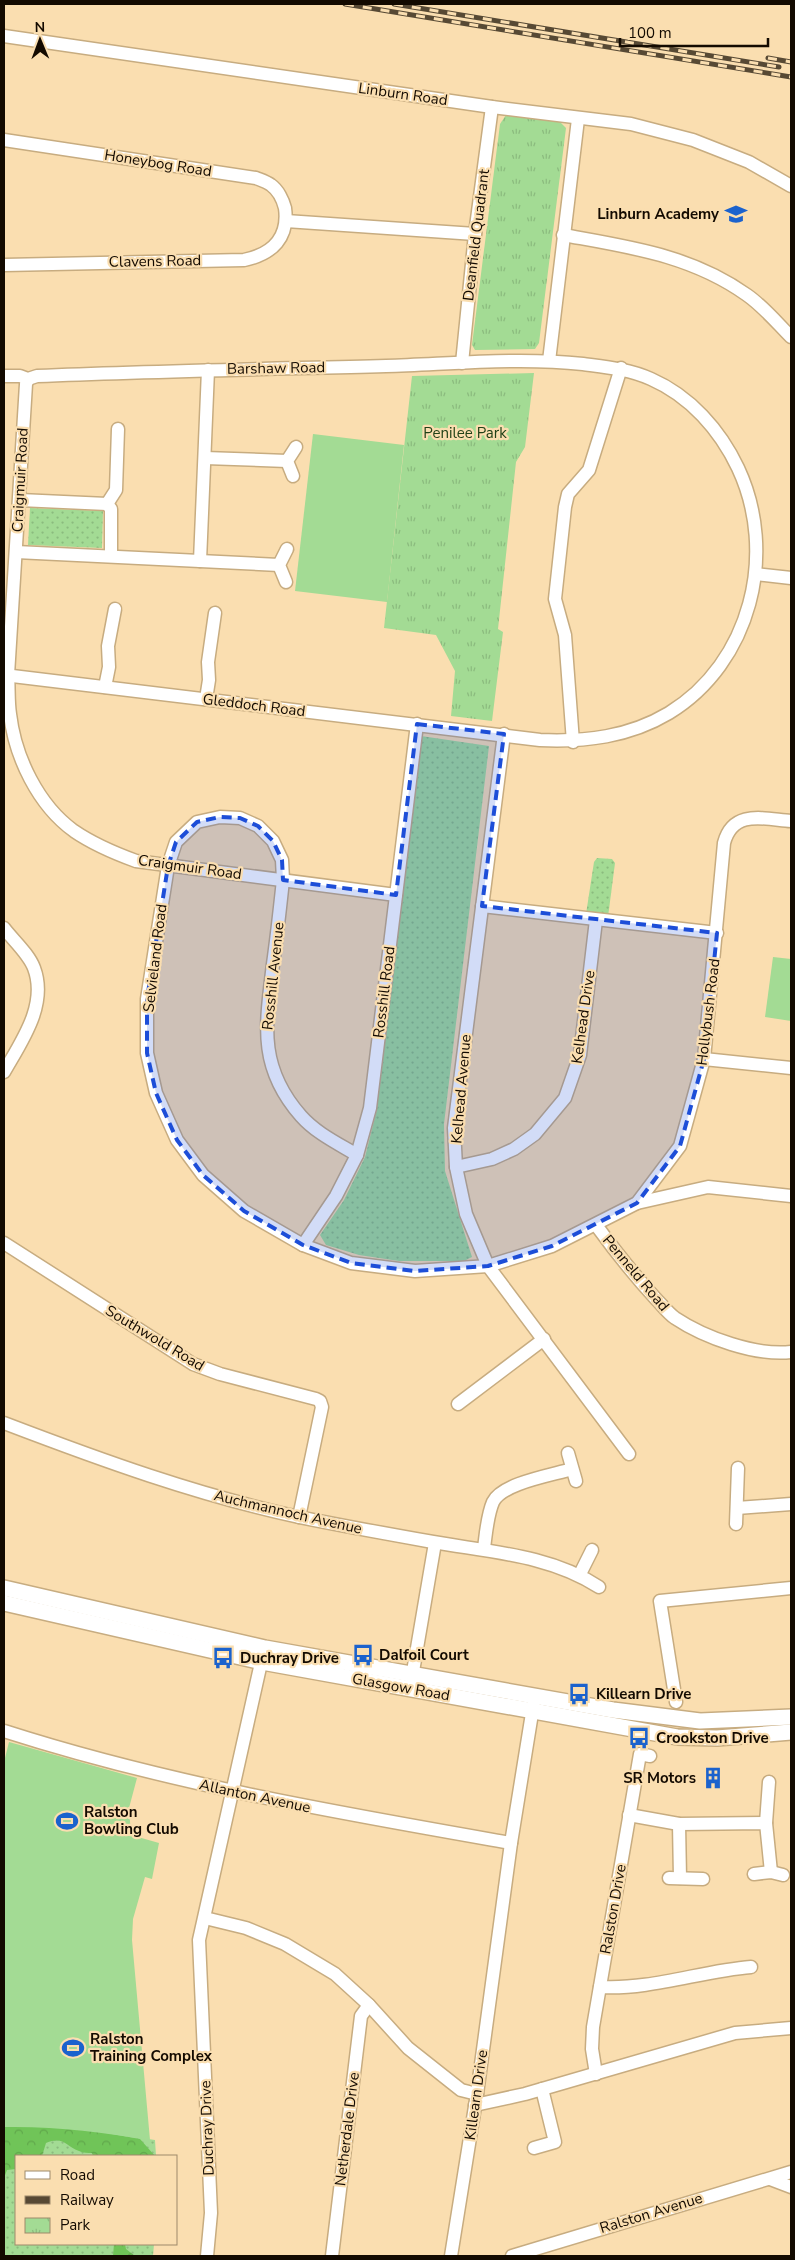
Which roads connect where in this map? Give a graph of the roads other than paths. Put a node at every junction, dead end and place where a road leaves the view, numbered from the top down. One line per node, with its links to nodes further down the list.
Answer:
1 (4, 36): 2 (street, Linburn Road)
2 (492, 107): 3 (street, Linburn Road); 7 (street, Deanfield Quadrant)
3 (578, 119): 5 (street, Linburn Road); 8 (street)
4 (4, 140): 6 (street, Honeybog Road)
5 (791, 186)
6 (286, 221): 7 (street); 9 (street, Clavens Road)
7 (475, 234): 12 (street, Deanfield Quadrant)
8 (564, 235): 10 (street); 11 (street)
9 (4, 265)
10 (791, 337)
11 (549, 361): 12 (street, Barshaw Road); 13 (street, Barshaw Road)
12 (462, 363): 14 (street, Barshaw Road)
13 (621, 368): 31 (street, Barshaw Road); 41 (street)
14 (208, 370): 16 (street, Barshaw Road); 19 (street)
15 (4, 376): 16 (street, Barshaw Road)
16 (28, 379): 22 (street, Craigmuir Road)
17 (118, 428): 23 (street)
18 (296, 447): 20 (street)
19 (205, 458): 20 (street); 29 (street)
20 (287, 461): 21 (street)
21 (292, 476)
22 (20, 500): 23 (street); 25 (street, Craigmuir Road)
23 (107, 504): 28 (street)
24 (4, 526): 25 (street)
25 (17, 527): 27 (street, Craigmuir Road)
26 (287, 549): 30 (street)
27 (16, 552): 28 (street); 36 (street, Craigmuir Road)
28 (111, 556): 29 (street)
29 (200, 561): 30 (street)
30 (279, 564): 33 (street)
31 (756, 574): 32 (street); 41 (street, Gleddoch Road)
32 (791, 578)
33 (286, 582)
34 (115, 609): 37 (street)
35 (215, 613): 38 (street)
36 (6, 675): 37 (street, Gleddoch Road); 43 (street, Craigmuir Road)
37 (105, 687): 38 (street, Gleddoch Road)
38 (206, 699): 39 (street, Gleddoch Road)
39 (417, 724): 40 (street, Gleddoch Road); 45 (street, Rosshill Road)
40 (504, 734): 41 (street, Gleddoch Road); 46 (street, Kelhead Avenue)
41 (573, 742)
42 (791, 821): 49 (street, Hollybush Road)
43 (168, 866): 44 (street, Craigmuir Road); 44 (street, Selvieland Road); 59 (street, Selvieland Road)
44 (283, 880): 45 (street, Craigmuir Road); 53 (street, Rosshill Avenue)
45 (396, 895): 53 (street, Rosshill Road)
46 (482, 906): 47 (street); 54 (street, Kelhead Avenue)
47 (596, 920): 49 (street); 54 (street, Kelhead Drive)
48 (4, 928): 52 (street)
49 (717, 933): 50 (street, Hollybush Road)
50 (704, 1059): 51 (street); 56 (street, Hollybush Road)
51 (791, 1068)
52 (4, 1072)
53 (357, 1154): 59 (street, Rosshill Road)
54 (456, 1167): 60 (street, Kelhead Avenue)
55 (791, 1196): 56 (street)
56 (636, 1203): 57 (street, Hollybush Road)
57 (596, 1225): 60 (street, Hollybush Road); 62 (street, Penneld Road)
58 (4, 1243): 70 (street, Southwold Road)
59 (303, 1245): 60 (street, Selvieland Road)
60 (488, 1266): 61 (street, Kelhead Avenue)
61 (544, 1339): 63 (street); 66 (street, Kelhead Avenue)
62 (791, 1352)
63 (458, 1404)
64 (4, 1422): 70 (street, Auchmannoch Avenue)
65 (568, 1454): 73 (street)
66 (629, 1454)
67 (738, 1468): 69 (street)
68 (791, 1504): 69 (street)
69 (736, 1508): 71 (street)
70 (299, 1517): 72 (street, Auchmannoch Avenue)
71 (736, 1524)
72 (435, 1542): 73 (street, Auchmannoch Avenue); 81 (street)
73 (484, 1548): 75 (street, Auchmannoch Avenue)
74 (592, 1550): 75 (street)
75 (580, 1574): 77 (street, Auchmannoch Avenue)
76 (4, 1588): 80 (main road, Glasgow Road)
77 (599, 1588)
78 (791, 1588): 82 (street)
79 (4, 1603): 80 (main road, Glasgow Road)
80 (263, 1655): 81 (main road, Glasgow Road); 90 (street, Duchray Drive)
81 (411, 1681): 83 (main road, Glasgow Road)
82 (676, 1702)
83 (534, 1704): 85 (main road, Glasgow Road); 85 (main road, Glasgow Road); 94 (street, Killearn Drive)
84 (791, 1717): 85 (main road)
85 (755, 1727): 87 (main road)
86 (4, 1731): 90 (street, Allanton Avenue)
87 (791, 1732)
88 (650, 1756): 91 (street, Ralston Drive)
89 (769, 1782): 92 (street)
90 (233, 1792): 94 (street, Allanton Avenue); 97 (street, Duchray Drive)
91 (629, 1815): 93 (street); 99 (street, Ralston Drive)
92 (766, 1823): 93 (street); 95 (street)
93 (679, 1824): 96 (street)
94 (511, 1843): 104 (street, Killearn Drive)
95 (754, 1874)
96 (703, 1879)
97 (205, 1918): 100 (street); 109 (street, Duchray Drive)
98 (752, 1967): 99 (street)
99 (600, 1987): 102 (street, Ralston Drive)
100 (369, 2005): 104 (street); 110 (street, Netherdale Drive)
101 (791, 2028): 102 (street)
102 (596, 2074): 103 (street)
103 (542, 2089): 104 (street); 105 (street)
104 (476, 2100): 111 (street, Killearn Drive)
105 (534, 2148)
106 (791, 2172): 107 (street, Ralston Avenue)
107 (770, 2179): 108 (street); 112 (street, Ralston Avenue)
108 (791, 2187)
109 (207, 2256)
110 (332, 2256)
111 (451, 2256)
112 (512, 2256)

